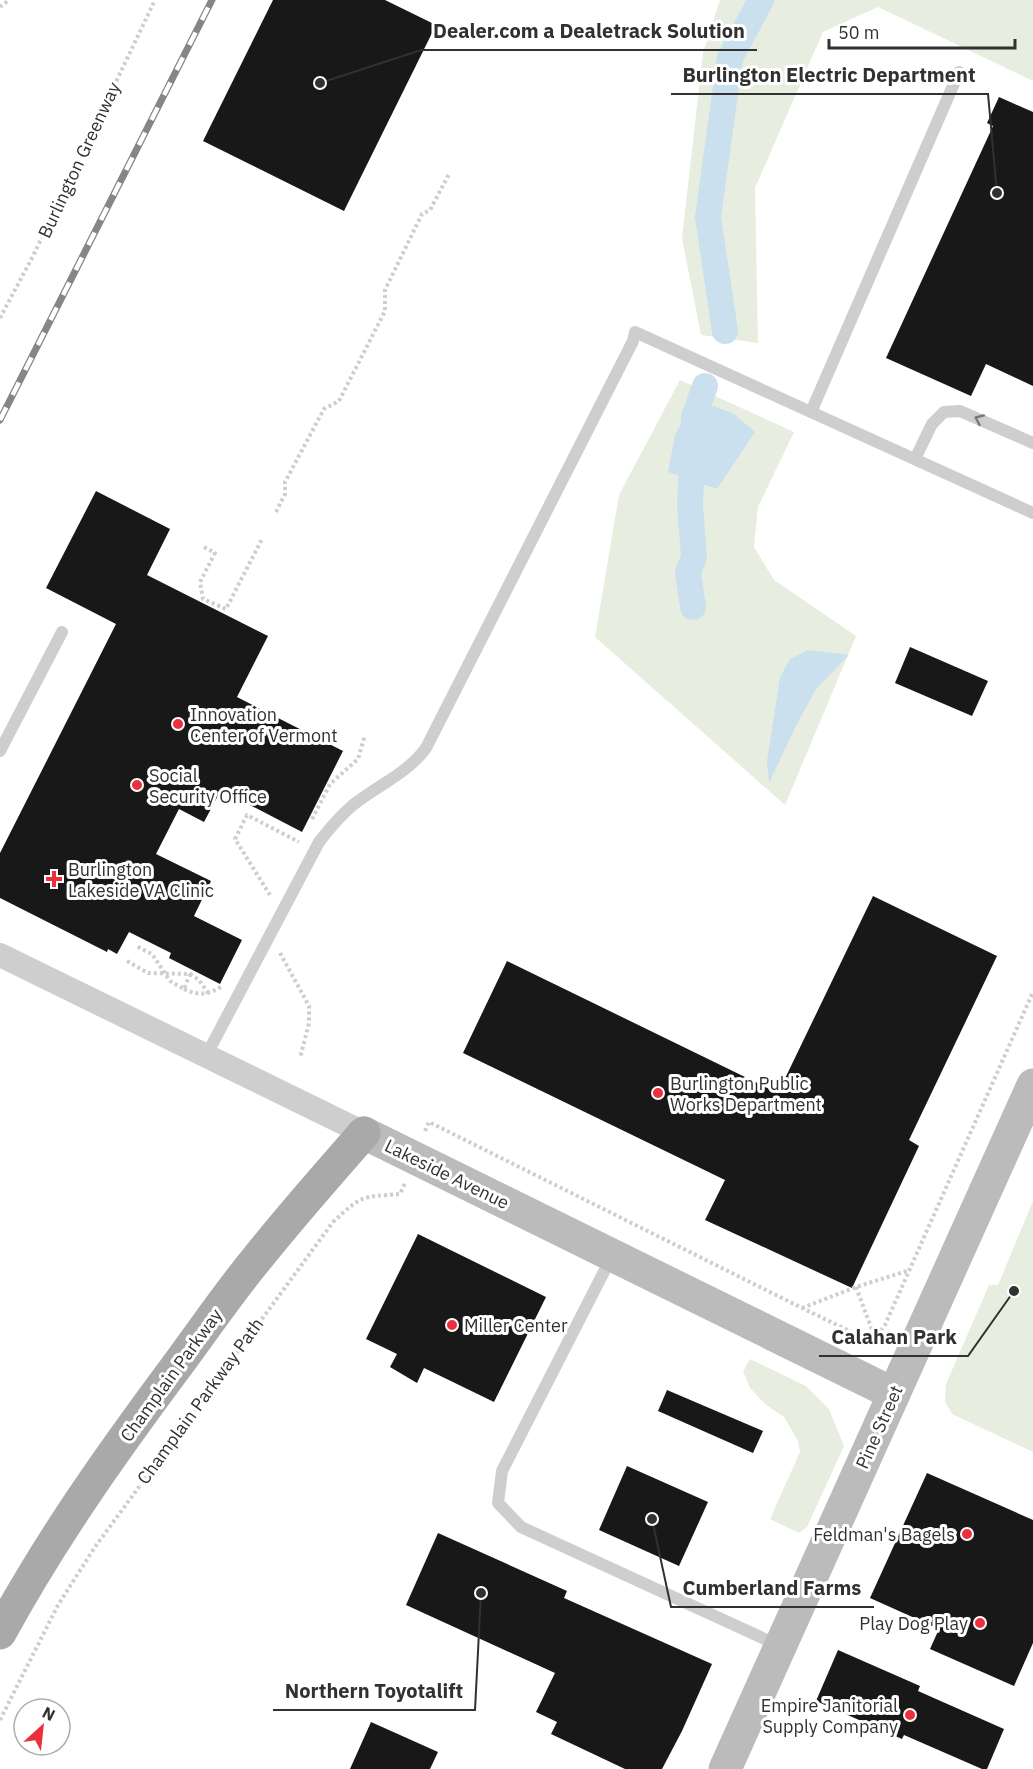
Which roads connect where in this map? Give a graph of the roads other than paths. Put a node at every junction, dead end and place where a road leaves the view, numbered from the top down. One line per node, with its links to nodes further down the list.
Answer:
1 (959, 72): 2 (lane)
2 (811, 412): 4 (lane); 9 (lane)
3 (1033, 443): 4 (lane, one-way to 4)
4 (915, 459): 5 (lane)
5 (1033, 513)
6 (62, 632): 7 (lane)
7 (0, 751)
8 (0, 955): 9 (street, Lakeside Avenue)
9 (206, 1056): 11 (street, Lakeside Avenue)
10 (1033, 1085): 13 (main road, Pine Street)
11 (364, 1133): 12 (main road, Lakeside Avenue); 14 (main road, Champlain Parkway)
12 (613, 1255): 13 (main road, Lakeside Avenue); 15 (lane)
13 (894, 1394): 15 (main road, Pine Street)
14 (0, 1633)
15 (781, 1646): 16 (main road, Pine Street)
16 (725, 1769)

